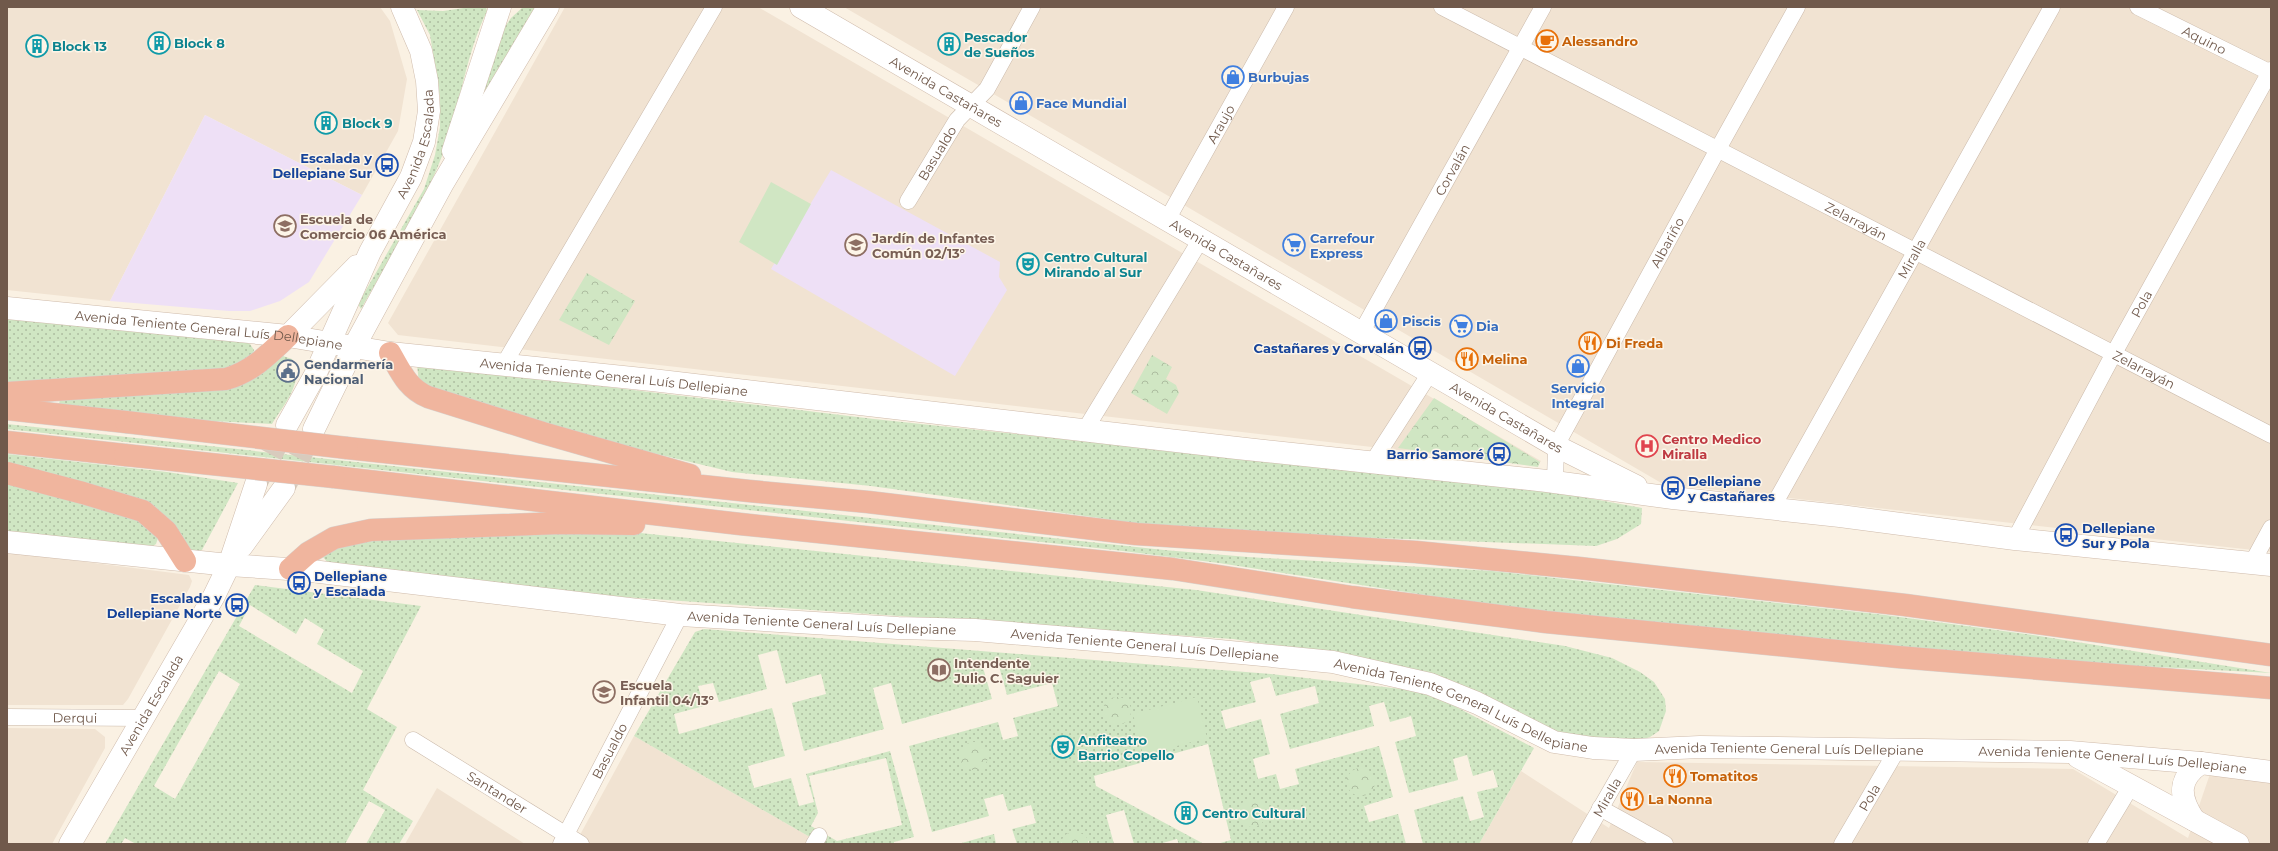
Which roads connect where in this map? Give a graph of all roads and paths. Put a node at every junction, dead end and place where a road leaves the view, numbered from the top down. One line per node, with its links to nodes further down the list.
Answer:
1 (402, 7): 21 (street, Avenida Escalada)
2 (500, 7): 17 (street)
3 (548, 7): 17 (street)
4 (714, 7): 30 (street)
5 (801, 7): 15 (street, Avenida Castañares)
6 (1032, 7): 15 (street, Basualdo)
7 (1286, 7): 19 (street, Araujo)
8 (1442, 7): 13 (street, Zelarrayán)
9 (1543, 7): 13 (street, Corvalán)
10 (1797, 7): 16 (street, Albariño)
11 (2052, 7): 22 (street, Miralla)
12 (2138, 7): 14 (street, Aquino)
13 (1520, 47): 16 (street, Zelarrayán); 24 (street, Corvalán)
14 (2271, 72): 29 (street, Pola)
15 (971, 106): 18 (street, Basualdo); 19 (street, Avenida Castañares)
16 (1718, 148): 22 (street, Zelarrayán); 39 (street, Albariño)
17 (443, 183): 27 (street)
18 (908, 201)
19 (1167, 220): 20 (street, Avenida Castañares)
20 (1201, 240): 24 (street, Avenida Castañares); 36 (street)
21 (370, 252): 25 (street); 26 (street, Avenida Escalada)
22 (1915, 252): 29 (street, Zelarrayán); 47 (street, Miralla)
23 (7, 308): 25 (street, Avenida Teniente General Luís Dellepiane)
24 (1361, 333): 31 (street, Avenida Castañares)
25 (288, 336): 26 (street, Avenida Teniente General Luís Dellepiane); 32 (highway)
26 (328, 341): 27 (street, Avenida Teniente General Luís Dellepiane); 34 (street, Avenida Escalada)
27 (354, 347): 28 (street, Avenida Teniente General Luís Dellepiane); 35 (street)
28 (390, 353): 30 (street, Avenida Teniente General Luís Dellepiane); 45 (highway)
29 (2113, 355): 37 (street, Zelarrayán); 50 (street, Pola)
30 (504, 364): 36 (street, Avenida Teniente General Luís Dellepiane)
31 (1430, 373): 39 (street, Avenida Castañares); 40 (street)
32 (7, 393)
33 (7, 409): 45 (highway, bridge)
34 (288, 426)
35 (314, 429)
36 (1084, 430): 40 (street, Avenida Teniente General Luís Dellepiane)
37 (2271, 435)
38 (7, 442): 48 (highway, bridge)
39 (1556, 446): 42 (street, Albariño); 46 (street, Avenida Castañares)
40 (1372, 463): 42 (street, Avenida Teniente General Luís Dellepiane)
41 (7, 473): 52 (highway)
42 (1555, 482): 46 (street, Avenida Teniente General Luís Dellepiane)
43 (256, 484): 54 (street, Avenida Escalada)
44 (284, 488): 54 (street, Avenida Escalada)
45 (749, 492): 57 (highway)
46 (1655, 496): 47 (street, Avenida Teniente General Luís Dellepiane)
47 (1771, 510): 50 (street, Avenida Teniente General Luís Dellepiane)
48 (740, 524): 55 (highway); 58 (highway)
49 (2271, 528): 53 (street)
50 (2015, 539): 53 (street, Avenida Teniente General Luís Dellepiane)
51 (7, 542): 52 (street, Avenida Teniente General Luís Dellepiane)
52 (185, 561): 54 (street, Avenida Teniente General Luís Dellepiane)
53 (2262, 564)
54 (229, 565): 55 (street, Avenida Teniente General Luís Dellepiane); 60 (street, Avenida Escalada)
55 (290, 569): 56 (street, Avenida Teniente General Luís Dellepiane)
56 (680, 615): 62 (street, Avenida Teniente General Luís Dellepiane); 70 (street, Basualdo)
57 (2271, 655)
58 (2271, 689)
59 (7, 717): 60 (street, Derqui)
60 (143, 718): 71 (street, Avenida Escalada)
61 (413, 740): 70 (street, Santander)
62 (1634, 750): 63 (street, Avenida Teniente General Luís Dellepiane); 68 (street, Miralla)
63 (1897, 750): 64 (street, Avenida Teniente General Luís Dellepiane); 75 (street, Pola)
64 (2070, 752): 65 (street, Avenida Teniente General Luís Dellepiane); 67 (street)
65 (2201, 763): 66 (street, Avenida Teniente General Luís Dellepiane); 69 (street)
66 (2271, 772)
67 (2131, 786): 69 (street); 76 (street)
68 (1600, 808): 73 (street, Miralla); 74 (street)
69 (2194, 820): 77 (street)
70 (564, 840): 72 (street, Santander)
71 (70, 844)
72 (581, 844)
73 (1580, 844)
74 (1665, 844)
75 (1842, 844)
76 (2096, 844)
77 (2238, 844)

